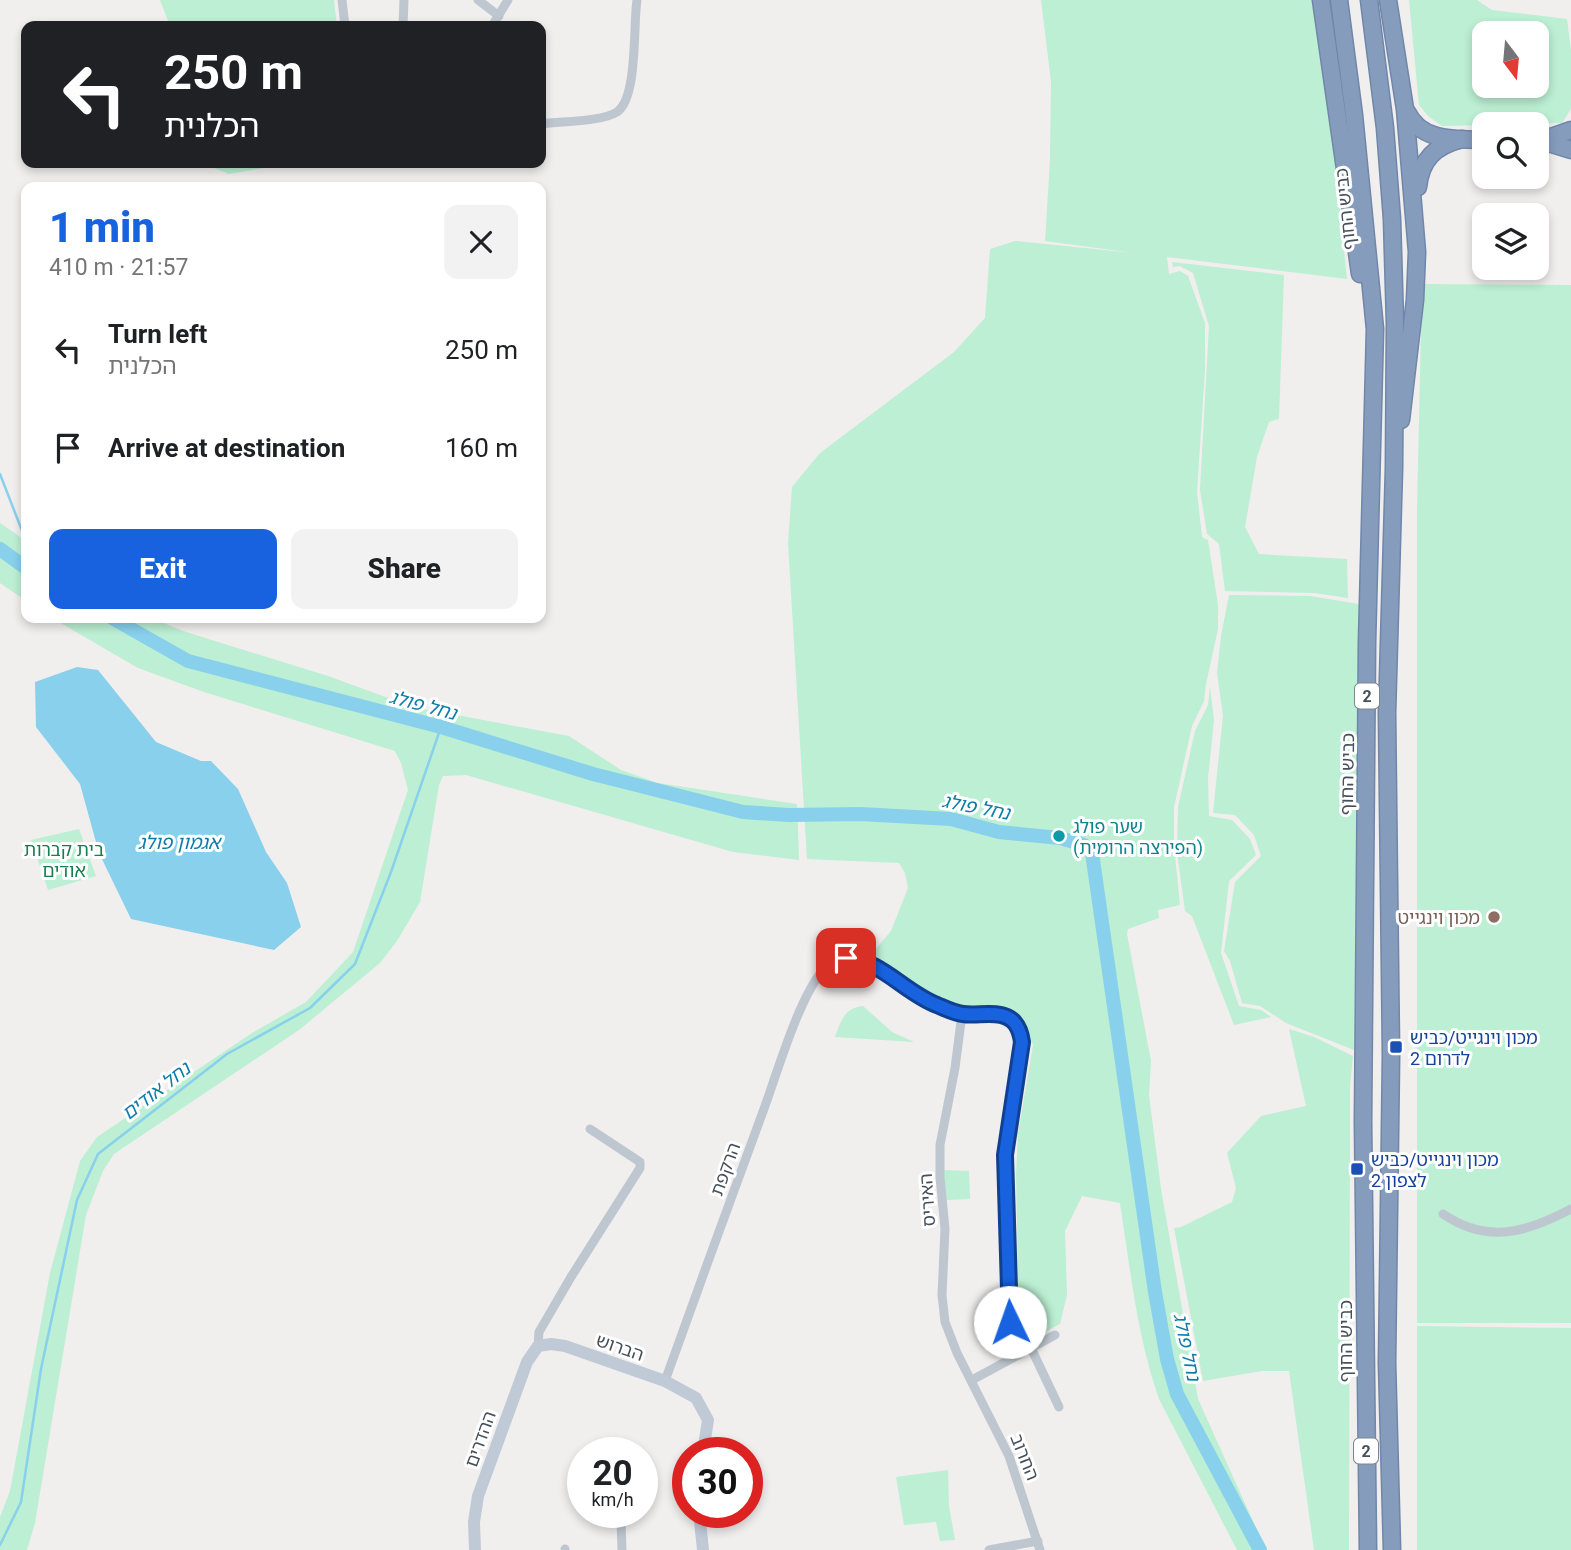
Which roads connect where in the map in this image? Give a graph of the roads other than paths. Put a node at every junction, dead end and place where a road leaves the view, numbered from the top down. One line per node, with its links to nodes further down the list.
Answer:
1 (342, 0): 11 (street)
2 (404, 0): 12 (street)
3 (478, 0): 10 (street)
4 (508, 0): 10 (street)
5 (637, 0): 15 (street)
6 (1321, 0): 23 (highway)
7 (1339, 0): 23 (highway, כביש החוף / 2)
8 (1369, 0): 24 (highway, 2)
9 (1388, 0): 14 (highway)
10 (499, 16): 13 (street)
11 (344, 21)
12 (403, 21)
13 (496, 21)
14 (1405, 109): 18 (highway); 22 (highway)
15 (546, 123)
16 (1571, 131): 17 (highway); 21 (street)
17 (1549, 137)
18 (1462, 139): 19 (highway); 22 (highway)
19 (1472, 139)
20 (1549, 143): 21 (highway)
21 (1571, 149)
22 (1415, 210): 24 (highway)
23 (1372, 433): 44 (highway, כביש החוף / 2)
24 (1394, 468): 45 (highway, 2)
25 (962, 1014): 32 (street); 33 (street, האיריס); 34 (street, הרקפת)
26 (590, 1129): 30 (street)
27 (1571, 1209): 28 (street)
28 (1443, 1214)
29 (1055, 1335): 31 (street)
30 (538, 1346): 34 (street, הברוש); 40 (street, ההדרים)
31 (1031, 1348): 32 (street); 35 (street)
32 (1019, 1355): 33 (street)
33 (972, 1380): 39 (street, החרוב)
34 (665, 1381): 36 (street, הברוש)
35 (1059, 1407)
36 (705, 1437)
37 (621, 1528): 41 (street)
38 (701, 1528): 42 (street)
39 (1039, 1545): 43 (street)
40 (475, 1550)
41 (622, 1550)
42 (703, 1550)
43 (989, 1550)
44 (1367, 1550)
45 (1392, 1550)

